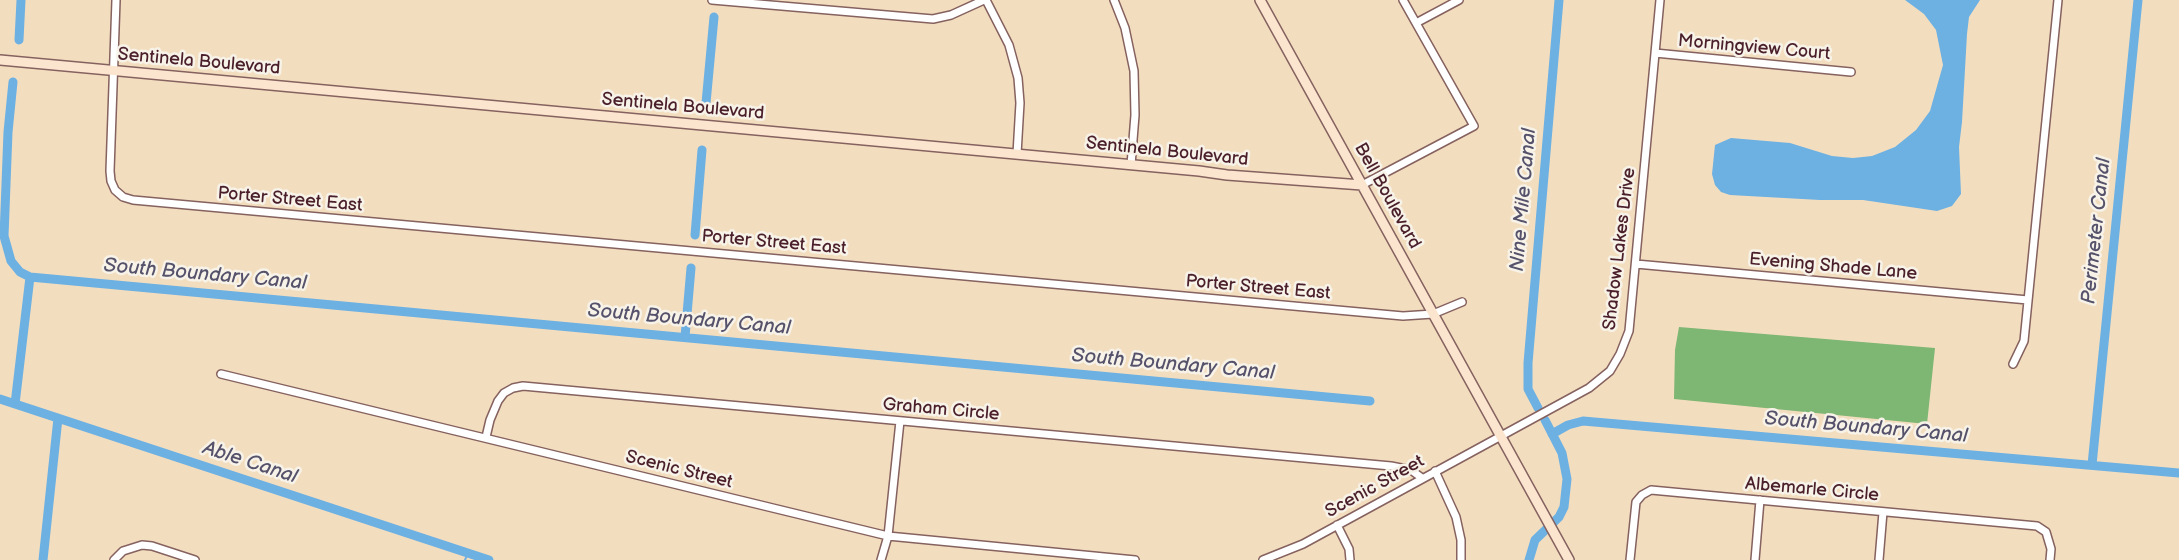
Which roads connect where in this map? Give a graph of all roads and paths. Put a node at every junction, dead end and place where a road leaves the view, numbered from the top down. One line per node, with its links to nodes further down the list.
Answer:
1 (116, 0): 13 (street)
2 (712, 0): 3 (street)
3 (985, 0): 15 (street)
4 (1114, 0): 16 (street)
5 (1260, 0): 17 (street, Bell Boulevard)
6 (1403, 0): 10 (street)
7 (1459, 0): 10 (street)
8 (1660, 0): 11 (street, Shadow Lakes Drive)
9 (2058, 0): 19 (street)
10 (1416, 23): 17 (street)
11 (1655, 53): 14 (street, Morningview Court); 18 (street, Shadow Lakes Drive)
12 (0, 60): 13 (street, Sentinela Boulevard)
13 (115, 71): 15 (street, Sentinela Boulevard); 21 (street, Porter Street East)
14 (1851, 72)
15 (1017, 154): 16 (street, Sentinela Boulevard)
16 (1131, 165): 17 (street, Sentinela Boulevard)
17 (1362, 185): 21 (street, Bell Boulevard)
18 (1636, 264): 19 (street, Evening Shade Lane); 25 (street, Shadow Lakes Drive)
19 (2028, 300): 22 (street)
20 (1462, 302): 21 (street, Porter Street East)
21 (1433, 314): 25 (street, Bell Boulevard)
22 (2013, 364)
23 (221, 374): 26 (street, Scenic Street)
24 (900, 421): 26 (street, Graham Circle); 28 (street, Graham Circle); 32 (street)
25 (1500, 436): 27 (street, Scenic Street); 41 (street, Bell Boulevard)
26 (486, 437): 32 (street, Scenic Street)
27 (1435, 471): 28 (street, Scenic Street); 40 (street)
28 (1422, 478): 31 (street, Scenic Street)
29 (1760, 500): 30 (street, Albemarle Circle); 42 (street, Albemarle Circle); 43 (street)
30 (1883, 512): 44 (street); 45 (street, Albemarle Circle)
31 (1337, 525): 38 (street, Scenic Street); 39 (street)
32 (888, 536): 35 (street); 36 (street, Scenic Street)
33 (114, 560): 34 (street)
34 (195, 560)
35 (881, 560)
36 (1127, 560): 37 (street, Scenic Street)
37 (1135, 560)
38 (1263, 560)
39 (1350, 560)
40 (1461, 560)
41 (1569, 560)
42 (1630, 560)
43 (1755, 560)
44 (1879, 560)
45 (2049, 560)

